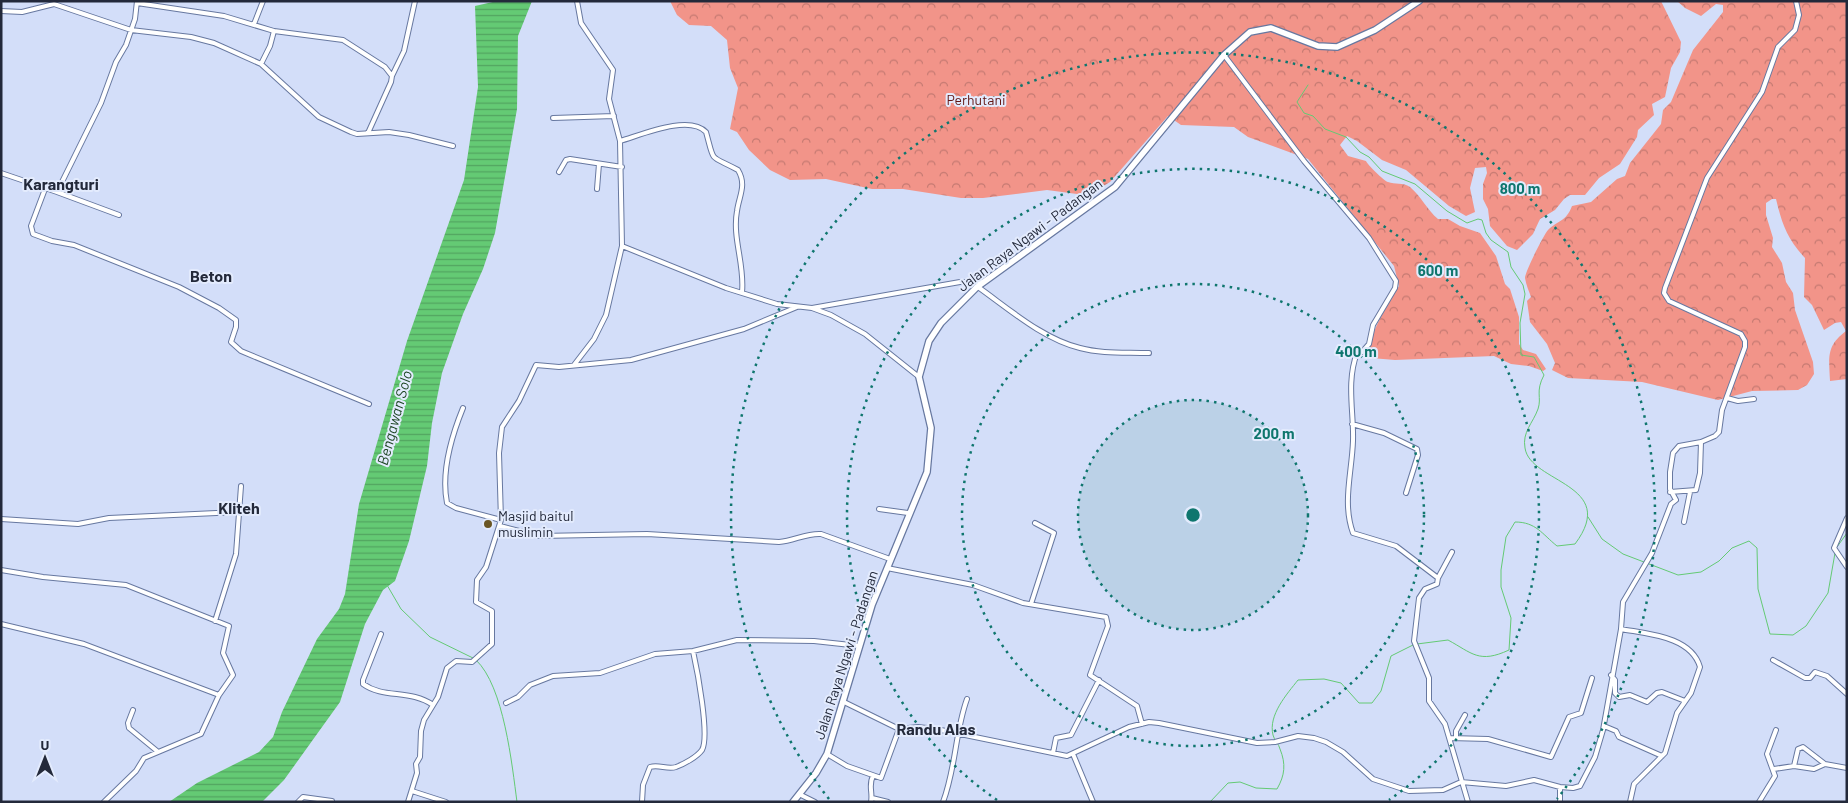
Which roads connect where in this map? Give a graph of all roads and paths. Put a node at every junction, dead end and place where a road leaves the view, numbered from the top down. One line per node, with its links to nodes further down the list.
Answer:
1 (263, 1): 8 (street)
2 (415, 1): 13 (street)
3 (577, 1): 14 (street)
4 (1419, 1): 11 (highway, Jalan Raya Ngawi - Padangan)
5 (1796, 1): 35 (street)
6 (137, 2): 8 (street); 9 (street)
7 (1, 11): 9 (street)
8 (254, 24): 10 (street)
9 (131, 30): 12 (street); 25 (street)
10 (274, 31): 12 (street); 13 (street)
11 (1224, 56): 28 (highway, Jalan Raya Ngawi - Padangan); 39 (street)
12 (261, 64): 16 (street)
13 (392, 76): 16 (street)
14 (614, 116): 15 (street); 17 (street)
15 (553, 118)
16 (368, 132): 18 (street)
17 (620, 141): 20 (street); 29 (street)
18 (453, 146)
19 (599, 164): 20 (street); 21 (street); 24 (street)
20 (622, 167): 27 (street)
21 (559, 172)
22 (1, 173): 23 (street)
23 (45, 189): 25 (street); 37 (street)
24 (596, 189)
25 (57, 192): 26 (street)
26 (119, 216)
27 (622, 246): 29 (street); 33 (street)
28 (981, 285): 31 (street); 32 (street); 34 (highway, Jalan Raya Ngawi - Padangan)
29 (742, 292): 30 (street)
30 (797, 308): 31 (street); 33 (street)
31 (812, 308): 34 (street)
32 (1149, 353)
33 (574, 365): 50 (street)
34 (919, 377): 47 (highway, Jalan Raya Ngawi - Padangan)
35 (1727, 398): 36 (street); 40 (street)
36 (1754, 399)
37 (369, 404)
38 (463, 408): 50 (street)
39 (1352, 424): 44 (street); 59 (street)
40 (1701, 442): 42 (street); 43 (street)
41 (241, 486): 46 (street)
42 (1670, 492): 43 (street); 63 (street)
43 (1690, 492): 51 (street)
44 (1406, 493)
45 (879, 509): 47 (street)
46 (238, 512): 49 (street); 61 (street)
47 (908, 513): 55 (highway, Jalan Raya Ngawi - Padangan)
48 (1847, 518): 56 (street)
49 (1, 519)
50 (501, 520): 53 (street)
51 (1684, 522)
52 (1035, 523): 60 (street)
53 (500, 526): 55 (street); 77 (street)
54 (1452, 552): 59 (street)
55 (890, 559): 57 (highway, Jalan Raya Ngawi - Padangan)
56 (1847, 567)
57 (886, 568): 60 (street); 65 (highway, Jalan Raya Ngawi - Padangan)
58 (1, 570): 61 (street)
59 (1438, 578): 85 (street)
60 (1031, 604): 70 (street)
61 (215, 621): 72 (street)
62 (1, 624): 72 (street)
63 (1621, 629): 68 (street); 74 (street)
64 (381, 634): 77 (street)
65 (860, 646): 66 (street); 75 (highway, Jalan Raya Ngawi - Padangan)
66 (693, 651): 76 (street); 108 (street)
67 (1773, 660): 71 (street)
68 (1611, 675): 74 (street); 81 (street)
69 (1592, 678): 86 (street)
70 (1099, 680): 80 (street); 88 (street)
71 (1847, 694)
72 (219, 695): 87 (street)
73 (967, 699): 84 (street)
74 (1685, 701): 91 (street)
75 (844, 702): 82 (street); 89 (highway, Jalan Raya Ngawi - Padangan)
76 (506, 704)
77 (433, 705): 99 (street)
78 (132, 710): 87 (street)
79 (1464, 715): 86 (street)
80 (1142, 724): 90 (street); 97 (street)
81 (1604, 726): 91 (street); 98 (street)
82 (899, 729): 84 (street); 96 (street)
83 (1776, 730): 95 (street)
84 (958, 734): 88 (street); 112 (street)
85 (1450, 738): 86 (street); 97 (street)
86 (1456, 738)
87 (157, 751): 104 (street)
88 (1053, 752): 90 (street)
89 (828, 754): 96 (street); 100 (highway, Jalan Raya Ngawi - Padangan)
90 (1073, 754): 113 (street)
91 (1662, 756): 116 (street)
92 (1825, 764): 93 (street); 93 (street); 94 (street)
93 (1794, 766): 95 (street)
94 (1847, 768)
95 (1774, 769): 117 (street)
96 (872, 776): 102 (street)
97 (1461, 782): 98 (street); 114 (street)
98 (1560, 787): 115 (street)
99 (412, 791): 101 (street); 106 (street)
100 (799, 794): 109 (highway, Jalan Raya Ngawi - Padangan); 110 (street)
101 (432, 800): 107 (street)
102 (872, 800): 111 (street)
103 (332, 801): 105 (street)
104 (104, 802)
105 (298, 802)
106 (408, 802)
107 (446, 802)
108 (642, 802)
109 (793, 802)
110 (816, 802)
111 (888, 802)
112 (943, 802)
113 (1093, 802)
114 (1468, 802)
115 (1560, 802)
116 (1630, 802)
117 (1759, 802)

